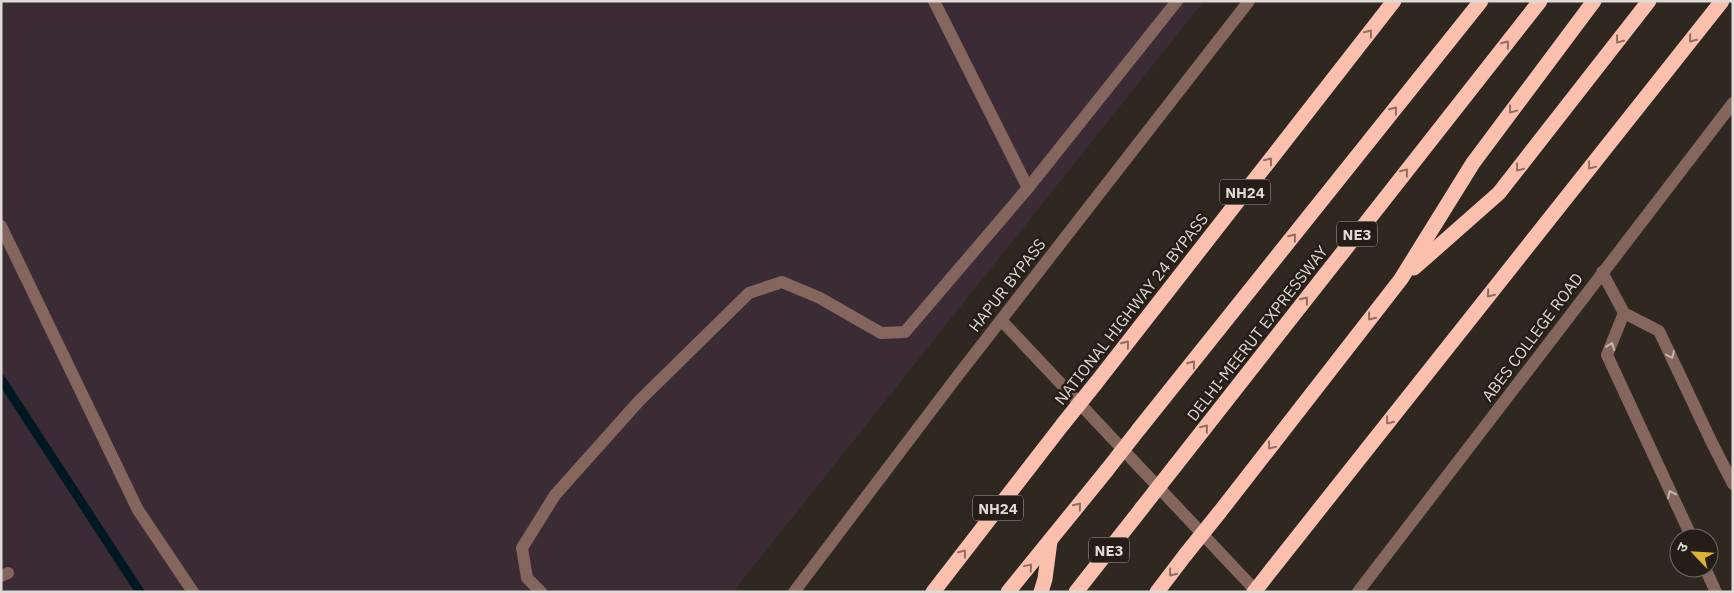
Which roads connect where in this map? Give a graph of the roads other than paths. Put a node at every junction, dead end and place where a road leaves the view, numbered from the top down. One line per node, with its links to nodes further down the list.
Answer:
1 (934, 1): 11 (street)
2 (1177, 1): 11 (street)
3 (1249, 1): 16 (street, HAPUR BYPASS)
4 (1394, 1): 24 (highway, NATIONAL HIGHWAY 24 BYPASS / NH24, one-way to 4, bridge)
5 (1481, 1): 19 (highway, one-way to 5, bridge)
6 (1540, 1): 27 (highway, DELHI-MEERUT EXPRESSWAY / NE3, one-way to 6, bridge)
7 (1594, 1): 14 (highway, one-way to 14)
8 (1649, 1): 14 (highway, one-way to 14)
9 (1722, 1): 29 (highway, one-way to 29, bridge)
10 (1733, 103): 13 (street, ABES COLLEGE ROAD)
11 (1028, 188): 22 (street)
12 (1, 226): 21 (street)
13 (1602, 272): 15 (street); 30 (street, ABES COLLEGE ROAD)
14 (1401, 279): 28 (highway, one-way to 28, bridge)
15 (1624, 313): 17 (street, one-way to 17); 18 (street, one-way to 15)
16 (1001, 320): 23 (street, HAPUR BYPASS); 29 (street)
17 (1733, 484)
18 (1687, 528)
19 (1050, 541): 25 (highway, one-way to 19); 26 (highway)
20 (1710, 578): 31 (street)
21 (193, 592)
22 (541, 592)
23 (794, 592)
24 (933, 592)
25 (1008, 592)
26 (1041, 592)
27 (1076, 592)
28 (1157, 592)
29 (1256, 592)
30 (1358, 592)
31 (1716, 592)

